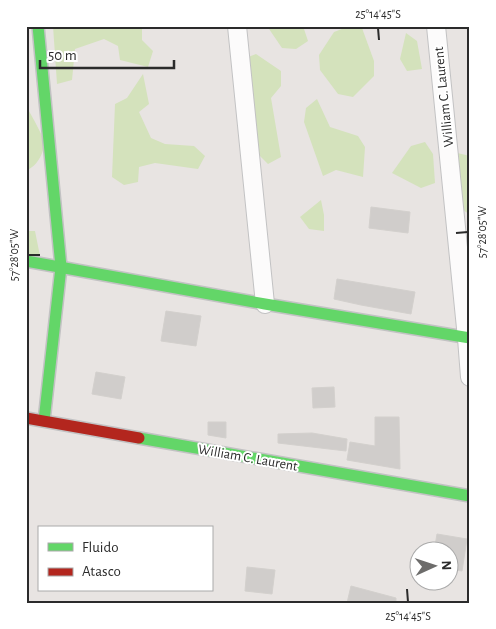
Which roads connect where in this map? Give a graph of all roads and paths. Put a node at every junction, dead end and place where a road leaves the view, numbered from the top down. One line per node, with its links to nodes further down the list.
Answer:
1 (38, 26): 5 (street)
2 (237, 26): 6 (street)
3 (436, 26): 7 (street, William C. Laurent)
4 (26, 261): 5 (street)
5 (61, 267): 6 (street); 10 (street)
6 (265, 304): 7 (street)
7 (468, 338): 8 (street, William C. Laurent)
8 (470, 377)
9 (26, 418): 10 (street, William C. Laurent)
10 (44, 421): 11 (street, William C. Laurent)
11 (470, 496)

